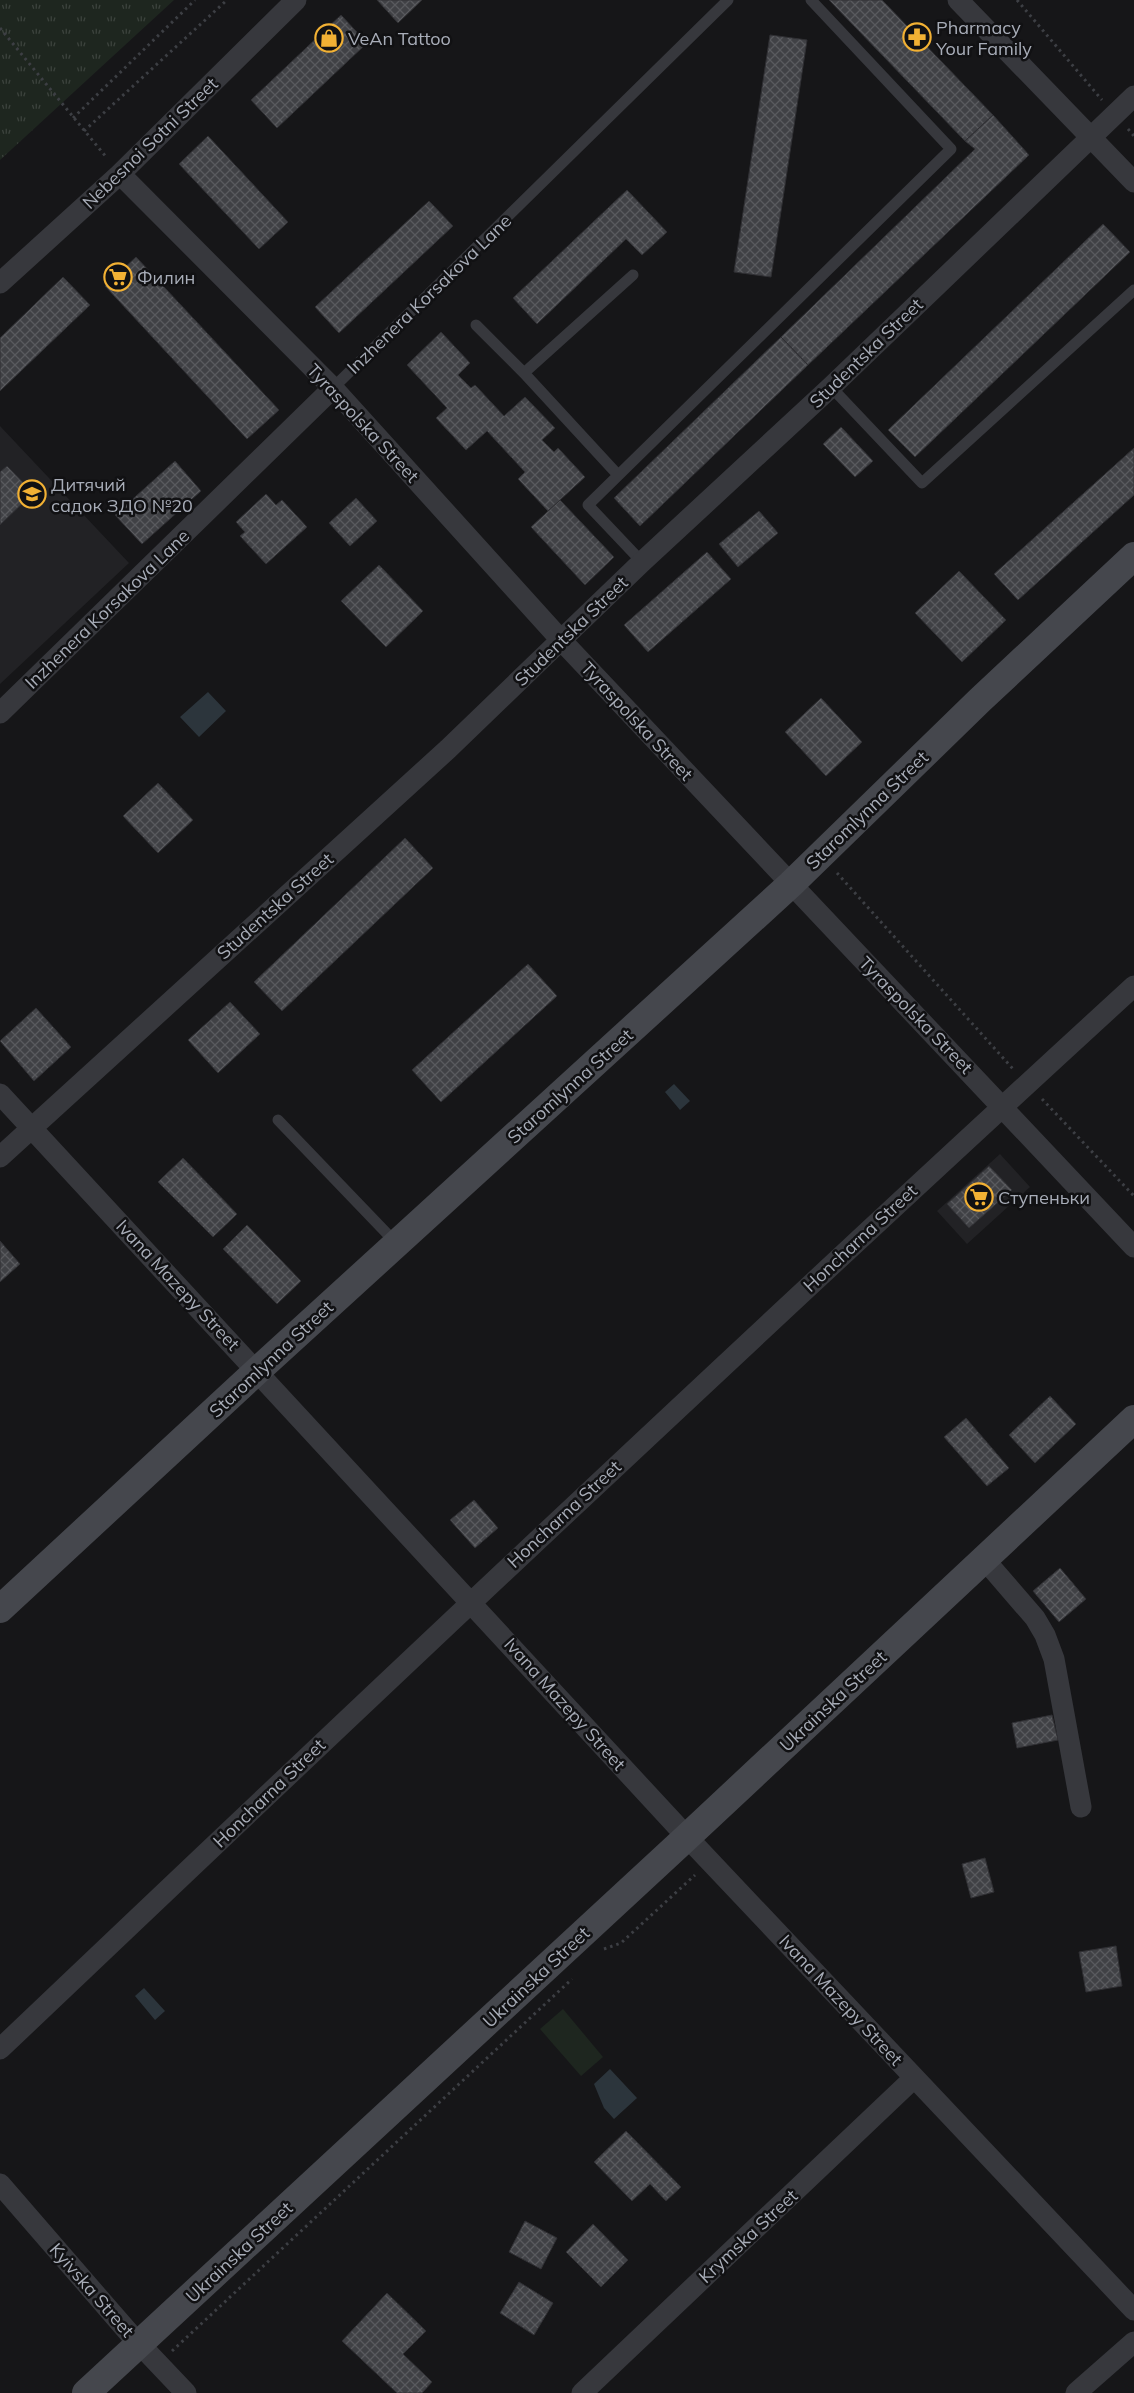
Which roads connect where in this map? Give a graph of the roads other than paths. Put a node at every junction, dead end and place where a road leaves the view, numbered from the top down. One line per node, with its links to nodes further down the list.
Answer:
1 (296, 0): 7 (street, Nebesnoi Sotni Street)
2 (728, 0): 15 (lane, Inzhenera Korsakova Lane)
3 (811, 0): 16 (lane)
4 (958, 0): 6 (street)
5 (1134, 96): 6 (street, Studentska Street)
6 (1090, 137): 8 (street); 14 (street, Studentska Street)
7 (120, 174): 10 (street, Nebesnoi Sotni Street); 15 (street, Tyraspolska Street)
8 (1134, 182)
9 (633, 276): 13 (lane)
10 (0, 283)
11 (1134, 290): 14 (lane)
12 (476, 326): 13 (lane)
13 (524, 373): 16 (lane)
14 (830, 387): 18 (street, Studentska Street)
15 (333, 388): 19 (street, Tyraspolska Street); 20 (street, Inzhenera Korsakova Lane)
16 (618, 475): 18 (lane)
17 (1134, 556): 21 (street, Staromlynna Street)
18 (642, 562): 19 (street, Studentska Street)
19 (561, 640): 21 (street, Tyraspolska Street); 26 (street, Studentska Street)
20 (0, 713)
21 (791, 884): 24 (street, Tyraspolska Street); 28 (street, Staromlynna Street)
22 (1134, 986): 24 (street, Honcharna Street)
23 (0, 1094): 26 (street, Ivana Mazepy Street)
24 (1002, 1106): 29 (street, Tyraspolska Street); 33 (street, Honcharna Street)
25 (278, 1120): 28 (lane)
26 (32, 1127): 27 (street, Studentska Street); 30 (street, Ivana Mazepy Street)
27 (0, 1157)
28 (397, 1244): 30 (street, Staromlynna Street)
29 (1134, 1247)
30 (257, 1371): 33 (street, Ivana Mazepy Street); 34 (street, Staromlynna Street)
31 (1134, 1419): 32 (street, Ukrainska Street)
32 (984, 1559): 35 (street); 36 (street, Ukrainska Street)
33 (471, 1601): 36 (street, Ivana Mazepy Street); 37 (street, Honcharna Street)
34 (0, 1609)
35 (1081, 1807)
36 (687, 1837): 38 (street, Ivana Mazepy Street); 42 (street, Ukrainska Street)
37 (0, 2049)
38 (914, 2078): 40 (street, Ivana Mazepy Street); 45 (street, Krymska Street)
39 (0, 2184): 42 (street, Kyivska Street)
40 (1134, 2310)
41 (1134, 2342): 46 (street)
42 (140, 2344): 43 (street, Ukrainska Street); 44 (street, Kyivska Street)
43 (86, 2393)
44 (186, 2393)
45 (582, 2393)
46 (1076, 2393)

